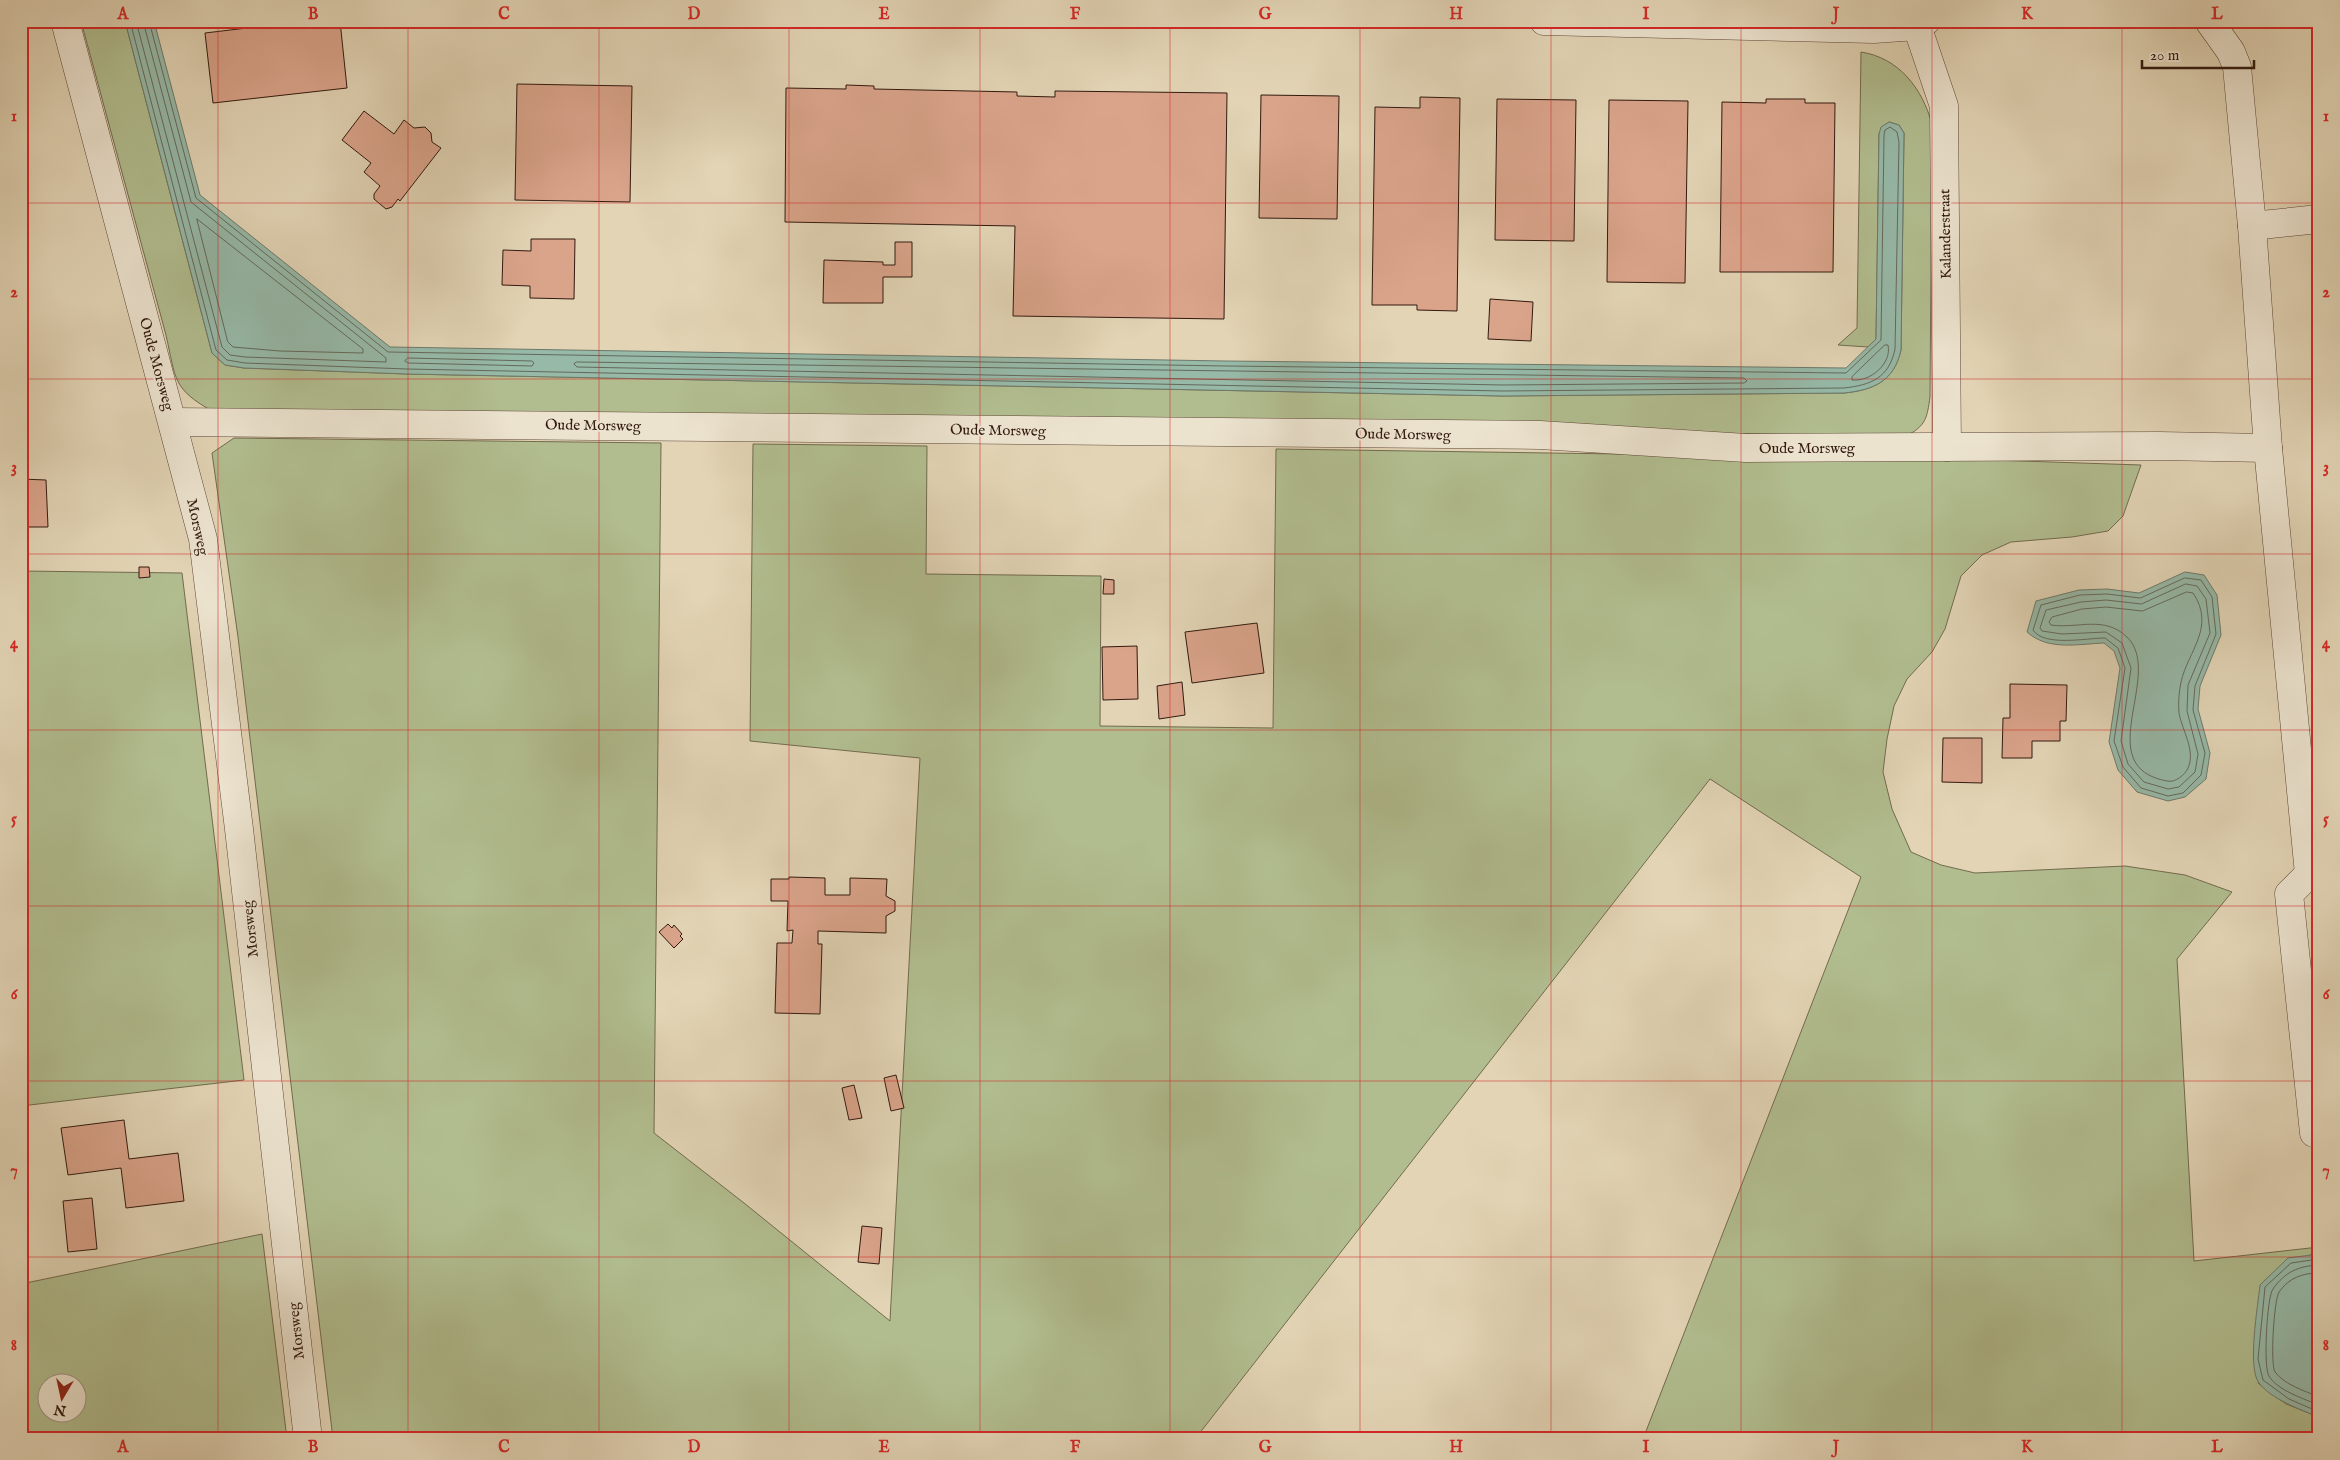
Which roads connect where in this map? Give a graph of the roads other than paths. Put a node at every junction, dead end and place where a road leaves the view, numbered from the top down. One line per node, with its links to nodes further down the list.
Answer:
1 (65, 21): 7 (street, Oude Morsweg)
2 (1544, 21): 4 (street, Kalanderstraat)
3 (2209, 21): 6 (street)
4 (1921, 24): 8 (street, Kalanderstraat)
5 (2319, 219): 6 (street)
6 (2252, 226): 9 (street)
7 (173, 422): 8 (street, Oude Morsweg); 11 (street, Morsweg)
8 (1947, 446): 9 (street, Oude Morsweg)
9 (2268, 448): 10 (street)
10 (2319, 1133)
11 (308, 1439)

